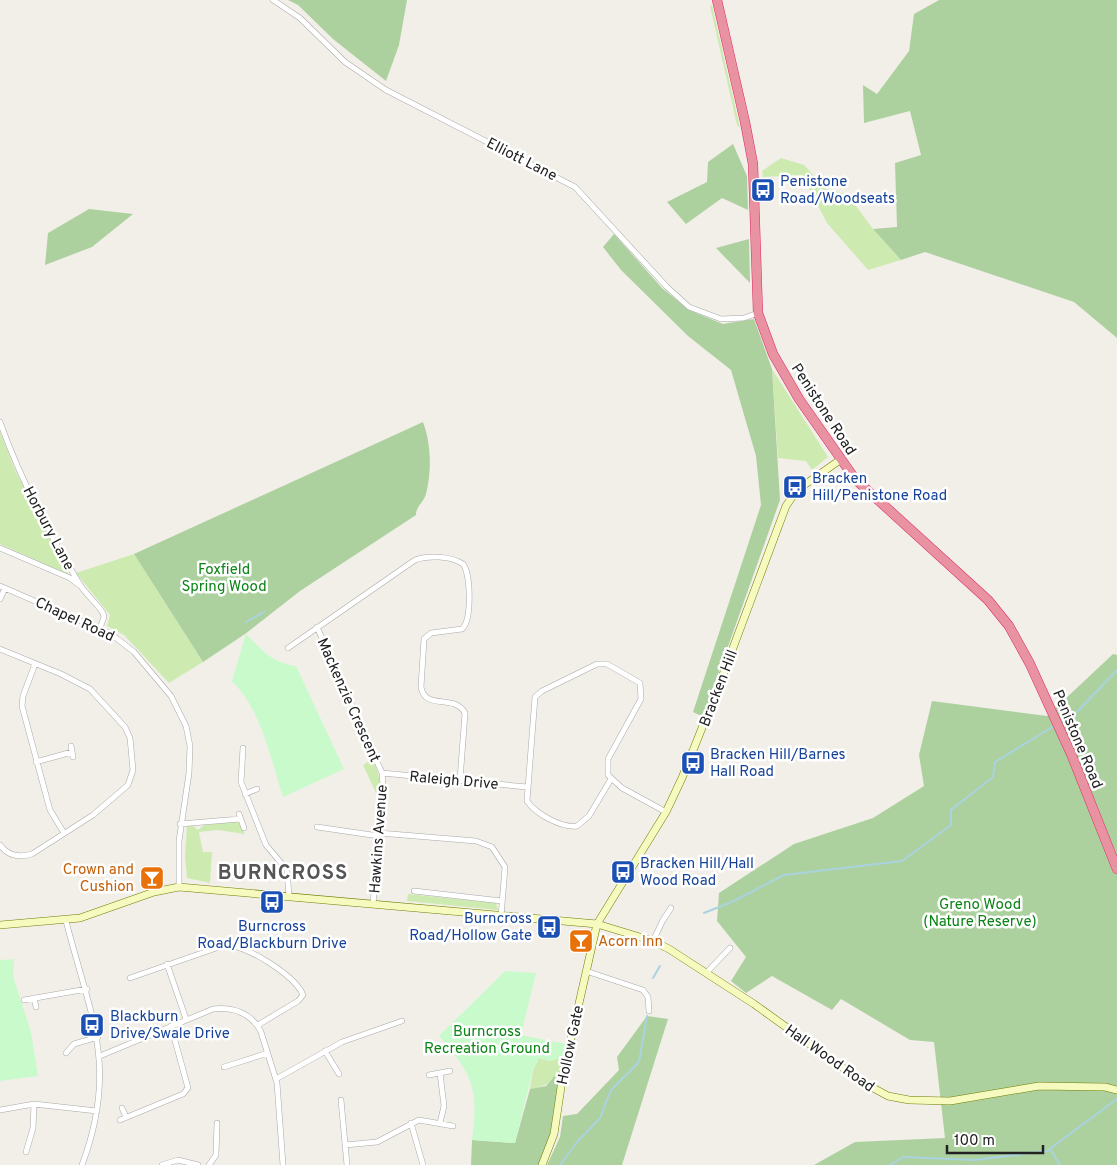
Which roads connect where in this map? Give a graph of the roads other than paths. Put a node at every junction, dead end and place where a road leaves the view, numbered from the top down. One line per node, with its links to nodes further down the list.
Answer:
1 (272, 0): 3 (street, Elliott Lane)
2 (717, 0): 3 (highway, Penistone Road)
3 (758, 313): 5 (highway, Penistone Road)
4 (0, 422): 7 (street, Horbury Lane)
5 (840, 460): 24 (main road, Bracken Hill); 31 (highway, Penistone Road)
6 (0, 548): 7 (street)
7 (80, 585): 10 (street, Horbury Lane)
8 (2, 587): 9 (street); 10 (street, Chapel Road)
9 (0, 599)
10 (100, 628): 25 (street, Chapel Road)
11 (317, 628): 12 (street, Mackenzie Crescent); 18 (street, Mackenzie Crescent); 20 (street, Mackenzie Crescent)
12 (288, 648)
13 (0, 649): 14 (street)
14 (35, 664): 17 (street); 28 (street)
15 (243, 748): 23 (street)
16 (72, 751): 17 (street)
17 (36, 762): 28 (street)
18 (382, 773): 20 (street, Raleigh Drive); 29 (street, Hawkins Avenue)
19 (611, 779): 21 (street); 21 (street); 24 (street)
20 (460, 780): 21 (street, Raleigh Drive)
21 (527, 787)
22 (257, 789): 23 (street)
23 (245, 794): 34 (street)
24 (666, 812): 40 (main road, Bracken Hill)
25 (180, 824): 27 (street); 32 (street, Chapel Road)
26 (317, 827): 29 (street)
27 (244, 828)
28 (64, 833): 30 (street)
29 (379, 834): 35 (street); 36 (street, Hawkins Avenue)
30 (0, 845)
31 (1117, 869)
32 (180, 887): 34 (main road, Hall Wood Road); 39 (main road, Hall Wood Road)
33 (414, 890): 35 (street)
34 (289, 896): 36 (main road, Hall Wood Road)
35 (502, 901): 38 (street)
36 (374, 904): 38 (main road, Hall Wood Road)
37 (671, 908): 42 (street)
38 (501, 917): 40 (main road, Hall Wood Road)
39 (66, 921): 41 (main road, Hall Wood Road); 48 (street)
40 (597, 924): 42 (main road, Hall Wood Road); 45 (main road, Hollow Gate)
41 (0, 925)
42 (653, 941): 46 (main road, Hall Wood Road)
43 (730, 948): 46 (street)
44 (168, 964): 47 (street); 53 (street); 55 (street)
45 (586, 971): 52 (street); 91 (main road, Hollow Gate)
46 (707, 972): 70 (main road, Hall Wood Road)
47 (130, 978)
48 (87, 989): 49 (street); 57 (street)
49 (34, 998): 50 (street); 51 (street)
50 (24, 1000)
51 (36, 1007)
52 (649, 1011)
53 (186, 1019): 55 (street); 56 (street)
54 (402, 1020): 58 (street)
55 (258, 1025): 60 (street)
56 (171, 1026): 61 (street); 73 (street)
57 (98, 1037): 59 (street); 61 (street)
58 (326, 1051): 67 (street); 69 (street)
59 (66, 1053)
60 (268, 1053): 62 (street); 69 (street)
61 (100, 1056): 75 (street)
62 (236, 1064): 63 (street); 64 (street)
63 (224, 1067)
64 (238, 1071)
65 (450, 1071): 66 (street)
66 (440, 1073): 68 (street); 78 (street)
67 (339, 1074)
68 (429, 1075)
69 (276, 1079): 88 (street)
70 (1117, 1090)
71 (341, 1100): 82 (street)
72 (34, 1104): 74 (street); 75 (street); 81 (street)
73 (122, 1108)
74 (0, 1110)
75 (97, 1111): 84 (street)
76 (217, 1123): 87 (street)
77 (411, 1123): 78 (street); 82 (street); 90 (street)
78 (440, 1123): 79 (street)
79 (453, 1126)
80 (22, 1142): 81 (street)
81 (28, 1144): 83 (street)
82 (345, 1145): 89 (street)
83 (26, 1152)
84 (82, 1165)
85 (162, 1165): 86 (street)
86 (198, 1165)
87 (209, 1165)
88 (283, 1165)
89 (346, 1165)
90 (423, 1165)
91 (542, 1165)

